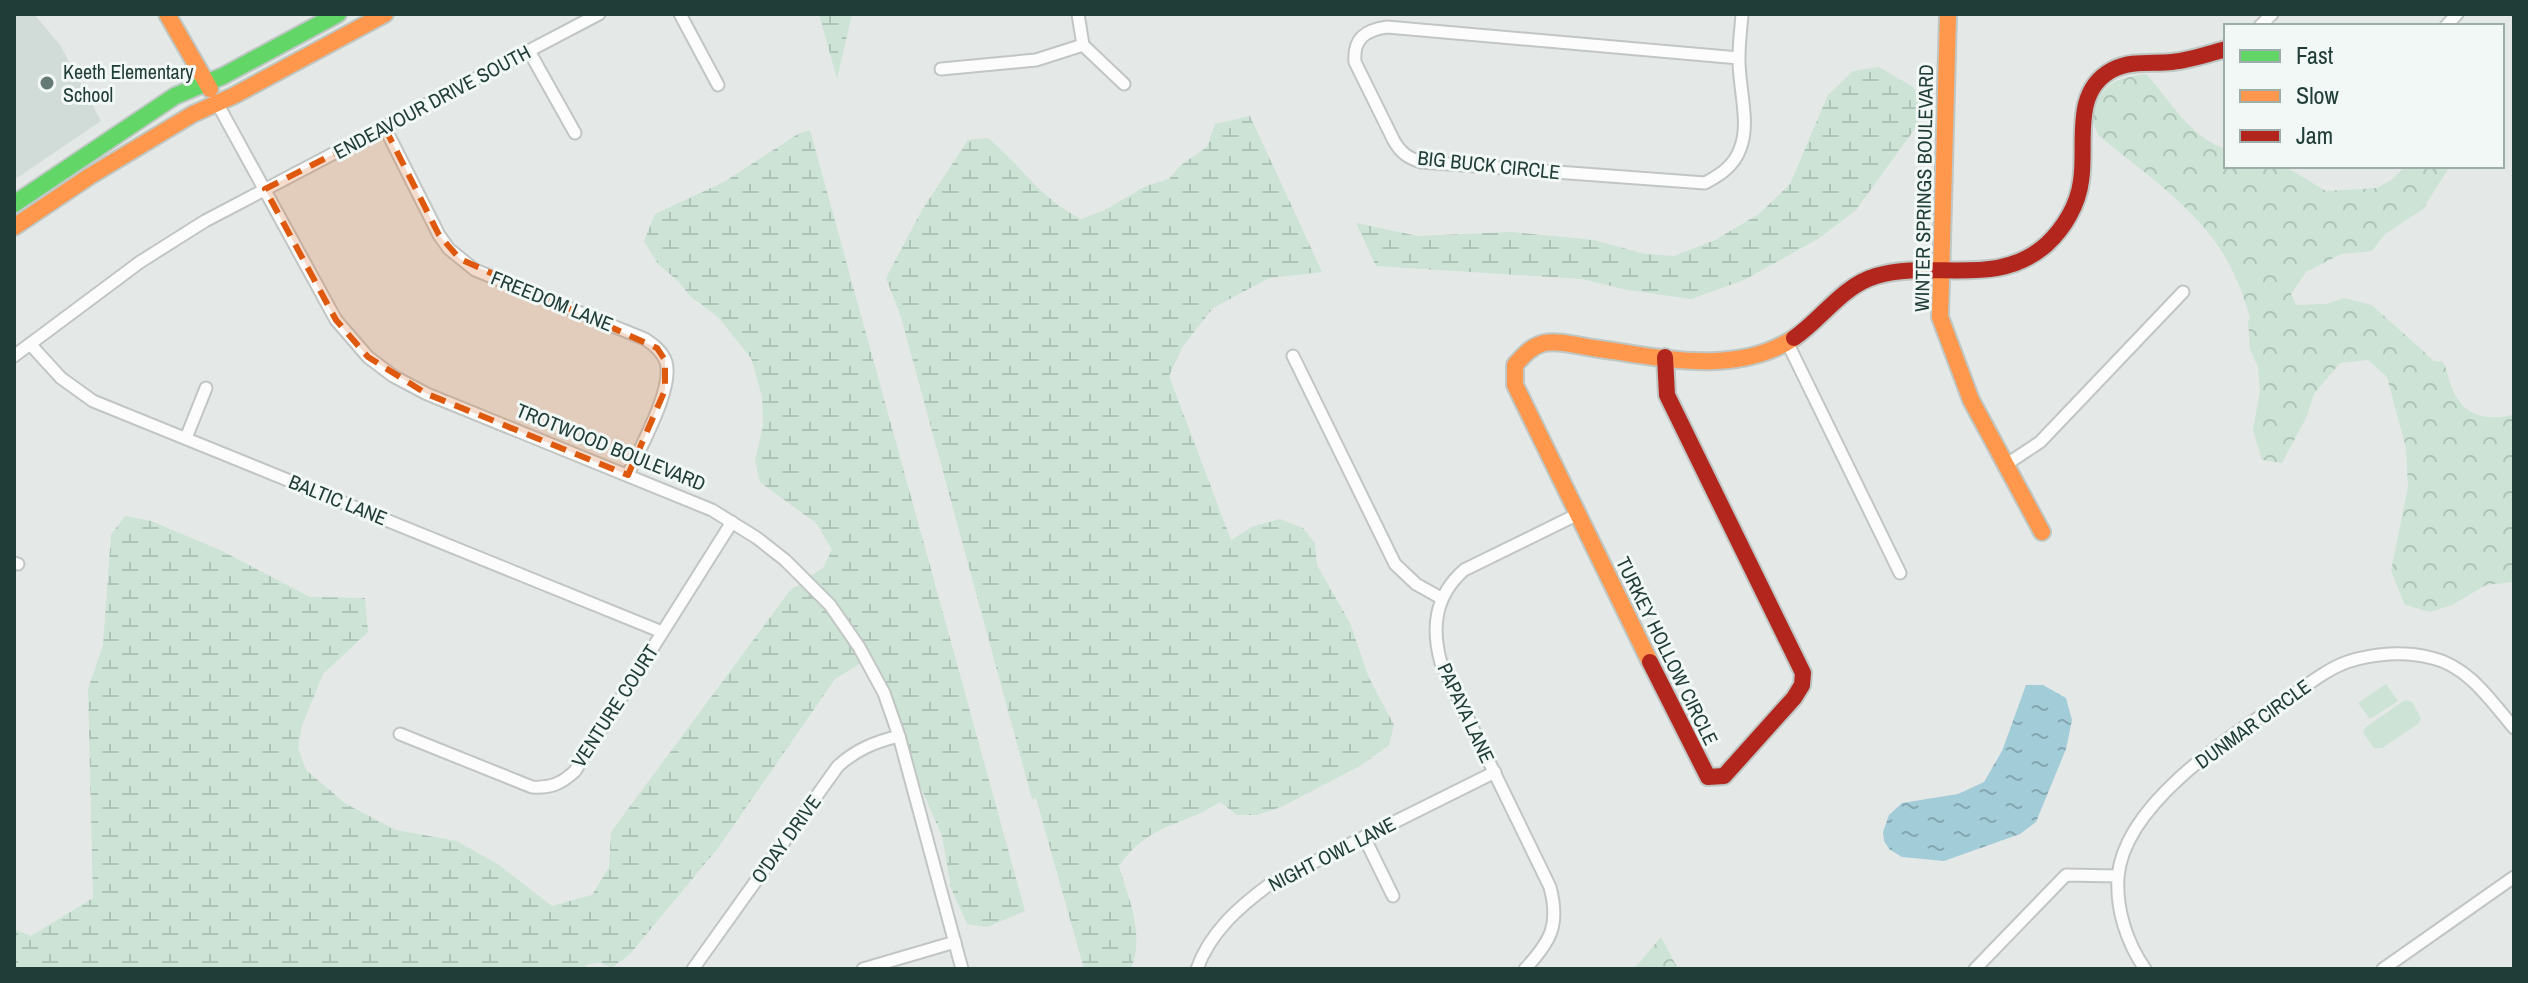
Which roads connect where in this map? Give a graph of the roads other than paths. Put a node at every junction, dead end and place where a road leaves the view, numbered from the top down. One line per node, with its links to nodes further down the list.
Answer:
1 (167, 14): 14 (street, TROTWOOD BOULEVARD)
2 (338, 14): 14 (street)
3 (385, 14): 17 (street)
4 (599, 14): 11 (street, ENDEAVOUR DRIVE SOUTH)
5 (680, 14): 16 (street)
6 (1078, 14): 9 (street)
7 (1742, 14): 12 (street, BIG BUCK CIRCLE)
8 (1948, 14): 25 (street, WINTER SPRINGS BOULEVARD)
9 (1083, 45): 13 (street); 15 (street)
10 (2224, 49): 25 (street)
11 (529, 51): 18 (street, ENDEAVOUR DRIVE SOUTH); 19 (street)
12 (1739, 58): 12 (street, BIG BUCK CIRCLE)
13 (941, 69)
14 (206, 82): 17 (street, TROTWOOD BOULEVARD); 20 (street)
15 (1124, 84)
16 (718, 85)
17 (217, 103): 21 (street); 22 (street, TROTWOOD BOULEVARD)
18 (385, 128): 22 (street, ENDEAVOUR DRIVE SOUTH); 35 (street, FREEDOM LANE)
19 (575, 133)
20 (78, 159): 21 (street); 23 (street)
21 (90, 176): 24 (street)
22 (265, 189): 28 (street, ENDEAVOUR DRIVE SOUTH); 35 (street, TROTWOOD BOULEVARD)
23 (14, 204)
24 (14, 227)
25 (1940, 271): 27 (street); 34 (street, WINTER SPRINGS BOULEVARD)
26 (2183, 292): 34 (street)
27 (1787, 342): 31 (street); 39 (street)
28 (30, 344): 29 (street, ENDEAVOUR DRIVE SOUTH); 33 (street, BALTIC LANE)
29 (14, 356)
30 (1293, 356): 40 (street)
31 (1665, 357): 36 (street, TURKEY HOLLOW CIRCLE); 36 (street, TURKEY HOLLOW CIRCLE)
32 (206, 388): 33 (street)
33 (186, 438): 41 (street, BALTIC LANE)
34 (2004, 466): 38 (street, WINTER SPRINGS BOULEVARD)
35 (628, 475): 37 (street, TROTWOOD BOULEVARD)
36 (1578, 514): 40 (street)
37 (732, 522): 41 (street, VENTURE COURT); 44 (street, TROTWOOD BOULEVARD)
38 (2042, 532)
39 (1900, 573)
40 (1441, 598): 45 (street, PAPAYA LANE)
41 (662, 632): 43 (street, VENTURE COURT)
42 (2514, 728): 47 (street, DUNMAR CIRCLE)
43 (400, 734)
44 (899, 736): 50 (street, TROTWOOD BOULEVARD); 51 (street, O'DAY DRIVE)
45 (1495, 772): 46 (street, NIGHT OWL LANE); 55 (street, PAPAYA LANE)
46 (1364, 837): 49 (street); 54 (street, NIGHT OWL LANE)
47 (2118, 876): 56 (street); 57 (street, DUNMAR CIRCLE)
48 (2514, 877): 58 (street)
49 (1393, 896)
50 (955, 942): 52 (street); 53 (street, TROTWOOD BOULEVARD)
51 (693, 969)
52 (863, 969)
53 (962, 969)
54 (1197, 969)
55 (1525, 969)
56 (1975, 969)
57 (2145, 969)
58 (2383, 969)

